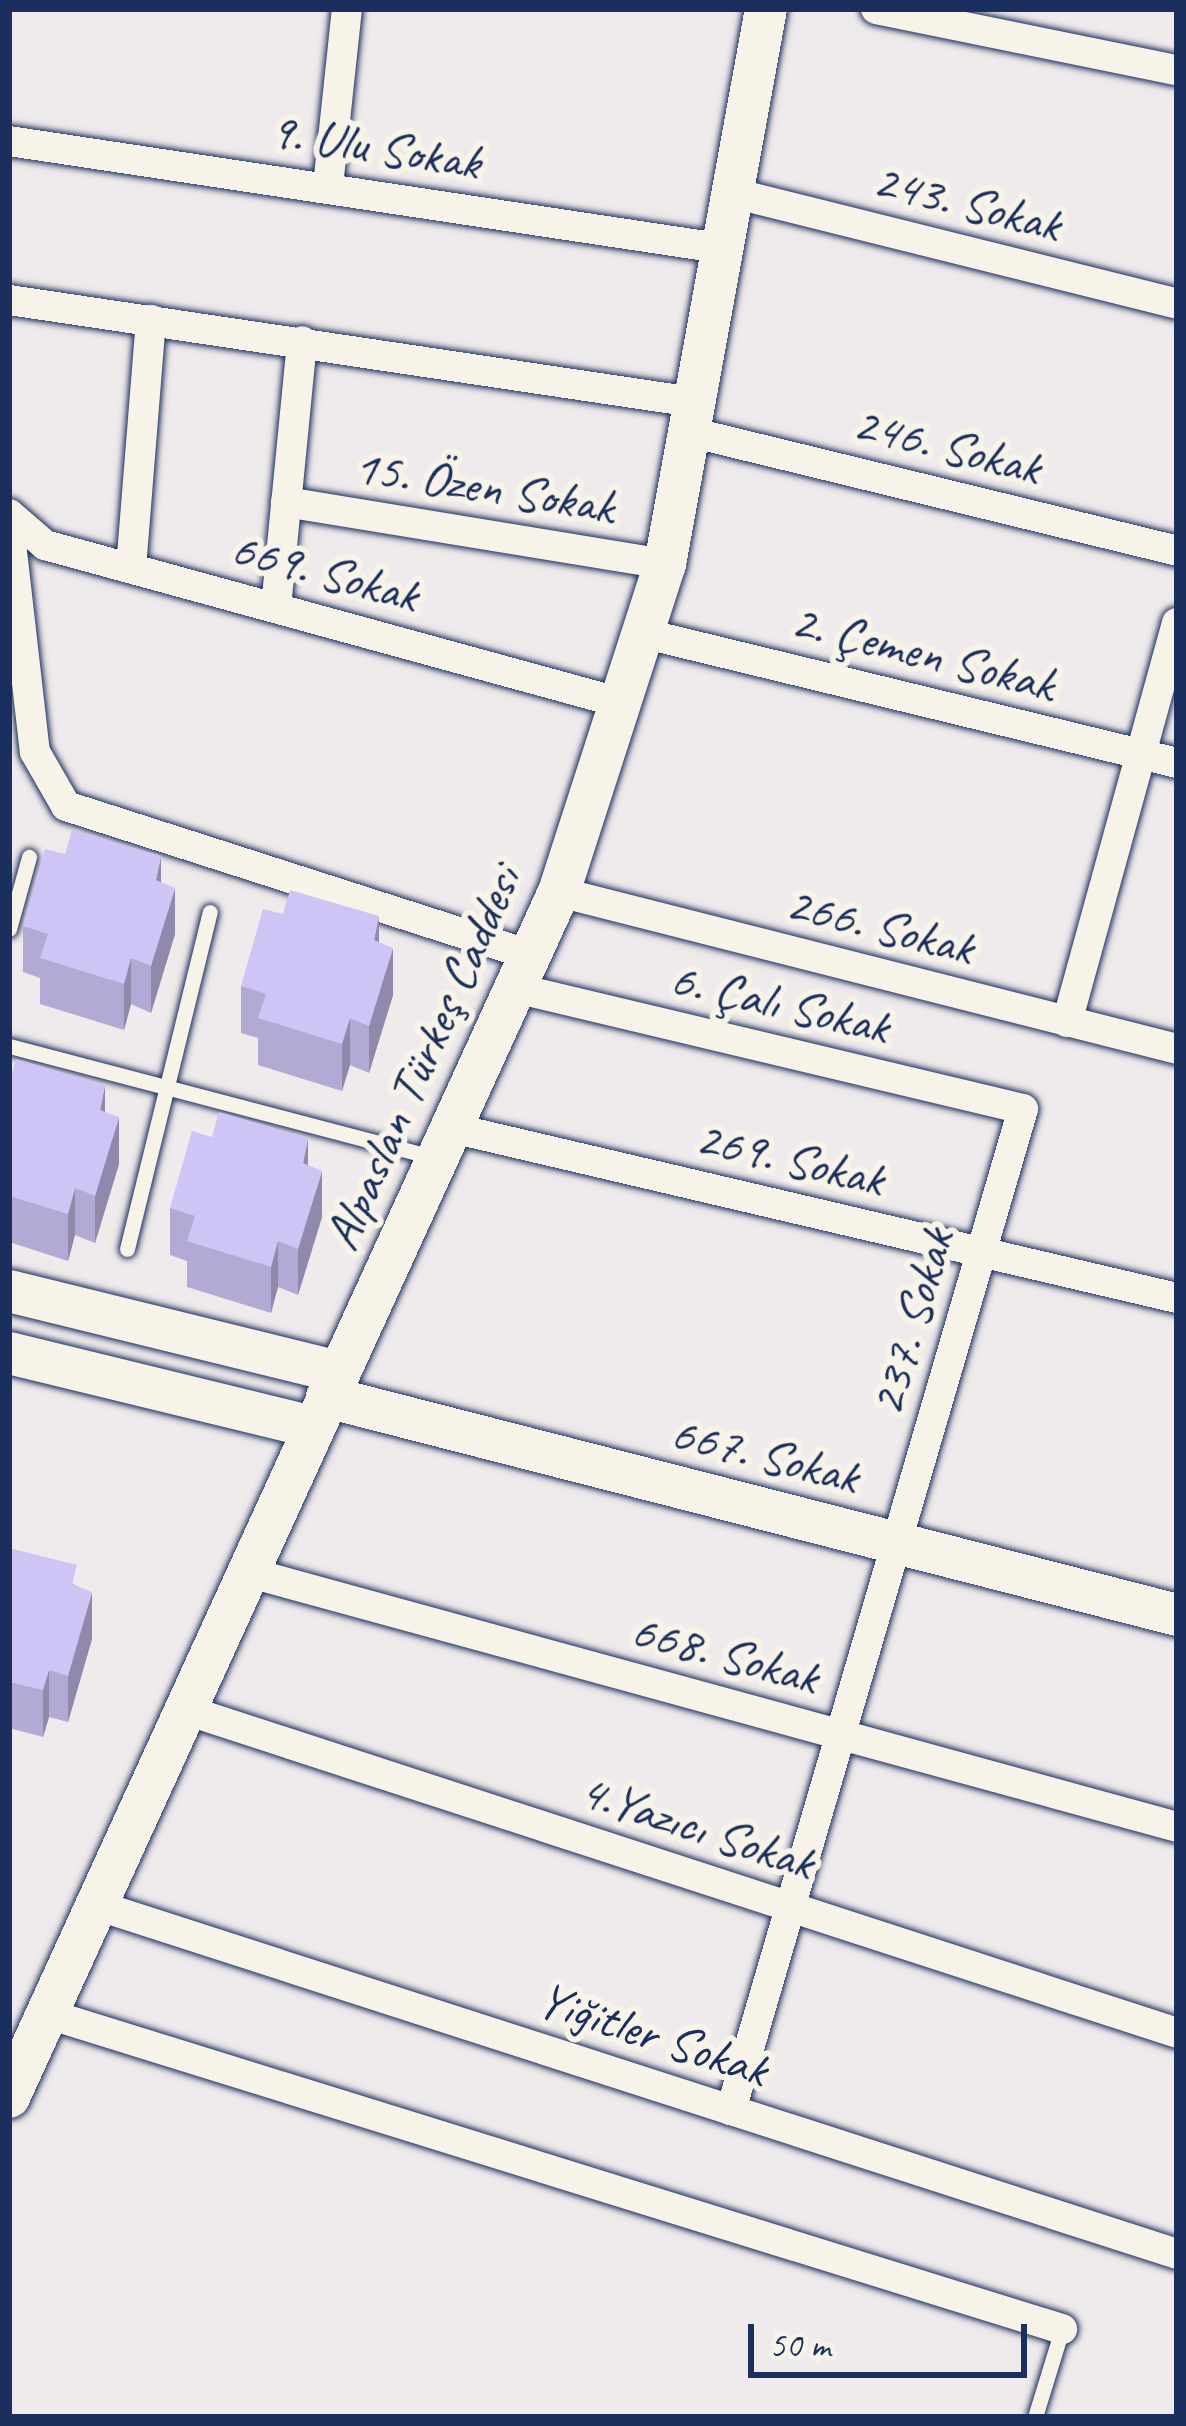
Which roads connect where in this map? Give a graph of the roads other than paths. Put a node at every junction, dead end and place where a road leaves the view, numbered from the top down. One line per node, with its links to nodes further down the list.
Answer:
1 (347, 9): 7 (street)
2 (766, 9): 8 (main road, Alpaslan Türkeş Caddesi)
3 (876, 9): 4 (street)
4 (1002, 19): 5 (street)
5 (1177, 70)
6 (9, 141): 7 (street, 9. Ulu Sokak)
7 (328, 186): 9 (street, 9. Ulu Sokak)
8 (733, 193): 9 (main road, Alpaslan Türkeş Caddesi); 11 (street, 243. Sokak)
9 (726, 250): 14 (main road, Alpaslan Türkeş Caddesi)
10 (9, 300): 12 (street, 246. Sokak)
11 (1177, 304)
12 (151, 320): 13 (street, 246. Sokak); 20 (street)
13 (302, 341): 14 (street, 246. Sokak); 15 (street, 15. Özen Sokak)
14 (697, 418): 18 (street, 246. Sokak); 19 (main road, Alpaslan Türkeş Caddesi)
15 (286, 502): 19 (street, 15. Özen Sokak); 21 (street, 15. Özen Sokak)
16 (9, 514): 20 (street, 669. Sokak)
17 (9, 525): 31 (street, 6. Çalı Sokak)
18 (1177, 550)
19 (665, 564): 23 (main road, Alpaslan Türkeş Caddesi)
20 (131, 568): 21 (street, 669. Sokak)
21 (277, 607): 24 (street, 669. Sokak)
22 (1177, 623): 25 (street)
23 (646, 634): 24 (main road, Alpaslan Türkeş Caddesi); 25 (street, 2. Çemen Sokak)
24 (625, 704): 28 (main road, Alpaslan Türkeş Caddesi)
25 (1141, 754): 26 (street, 2. Çemen Sokak); 32 (street)
26 (1177, 763)
27 (29, 857): 30 (lane)
28 (559, 892): 31 (main road, Alpaslan Türkeş Caddesi); 32 (street, 266. Sokak)
29 (210, 912): 35 (lane)
30 (9, 929)
31 (523, 972): 36 (street, 6. Çalı Sokak); 37 (main road, Alpaslan Türkeş Caddesi)
32 (1067, 1022): 34 (street, 266. Sokak)
33 (9, 1046): 35 (lane)
34 (1177, 1048)
35 (167, 1088): 37 (lane); 38 (lane)
36 (1023, 1109): 39 (street, 237. Sokak)
37 (445, 1143): 39 (street, 269. Sokak); 43 (main road, Alpaslan Türkeş Caddesi)
38 (127, 1249)
39 (981, 1252): 41 (street, 269. Sokak); 44 (street, 237. Sokak)
40 (9, 1291): 43 (main road)
41 (1177, 1298)
42 (9, 1353): 43 (main road)
43 (326, 1399): 44 (main road, 667. Sokak); 45 (main road, Alpaslan Türkeş Caddesi)
44 (896, 1544): 46 (main road, 667. Sokak); 48 (street, 237. Sokak)
45 (247, 1572): 47 (main road, Alpaslan Türkeş Caddesi); 48 (street, 668. Sokak)
46 (1177, 1615)
47 (186, 1710): 50 (main road, Alpaslan Türkeş Caddesi); 51 (street, 4.Yazıcı Sokak)
48 (840, 1735): 49 (street, 668. Sokak); 51 (street, 237. Sokak)
49 (1177, 1827)
50 (99, 1906): 52 (main road, Alpaslan Türkeş Caddesi); 55 (street, Yiğitler Sokak)
51 (790, 1907): 53 (street, 4.Yazıcı Sokak); 55 (street, 237. Sokak)
52 (48, 2014): 54 (main road, Alpaslan Türkeş Caddesi); 57 (street)
53 (1177, 2033)
54 (13, 2077)
55 (731, 2110): 56 (street, Yiğitler Sokak)
56 (1177, 2254)
57 (1062, 2329): 58 (lane)
58 (1035, 2417)

